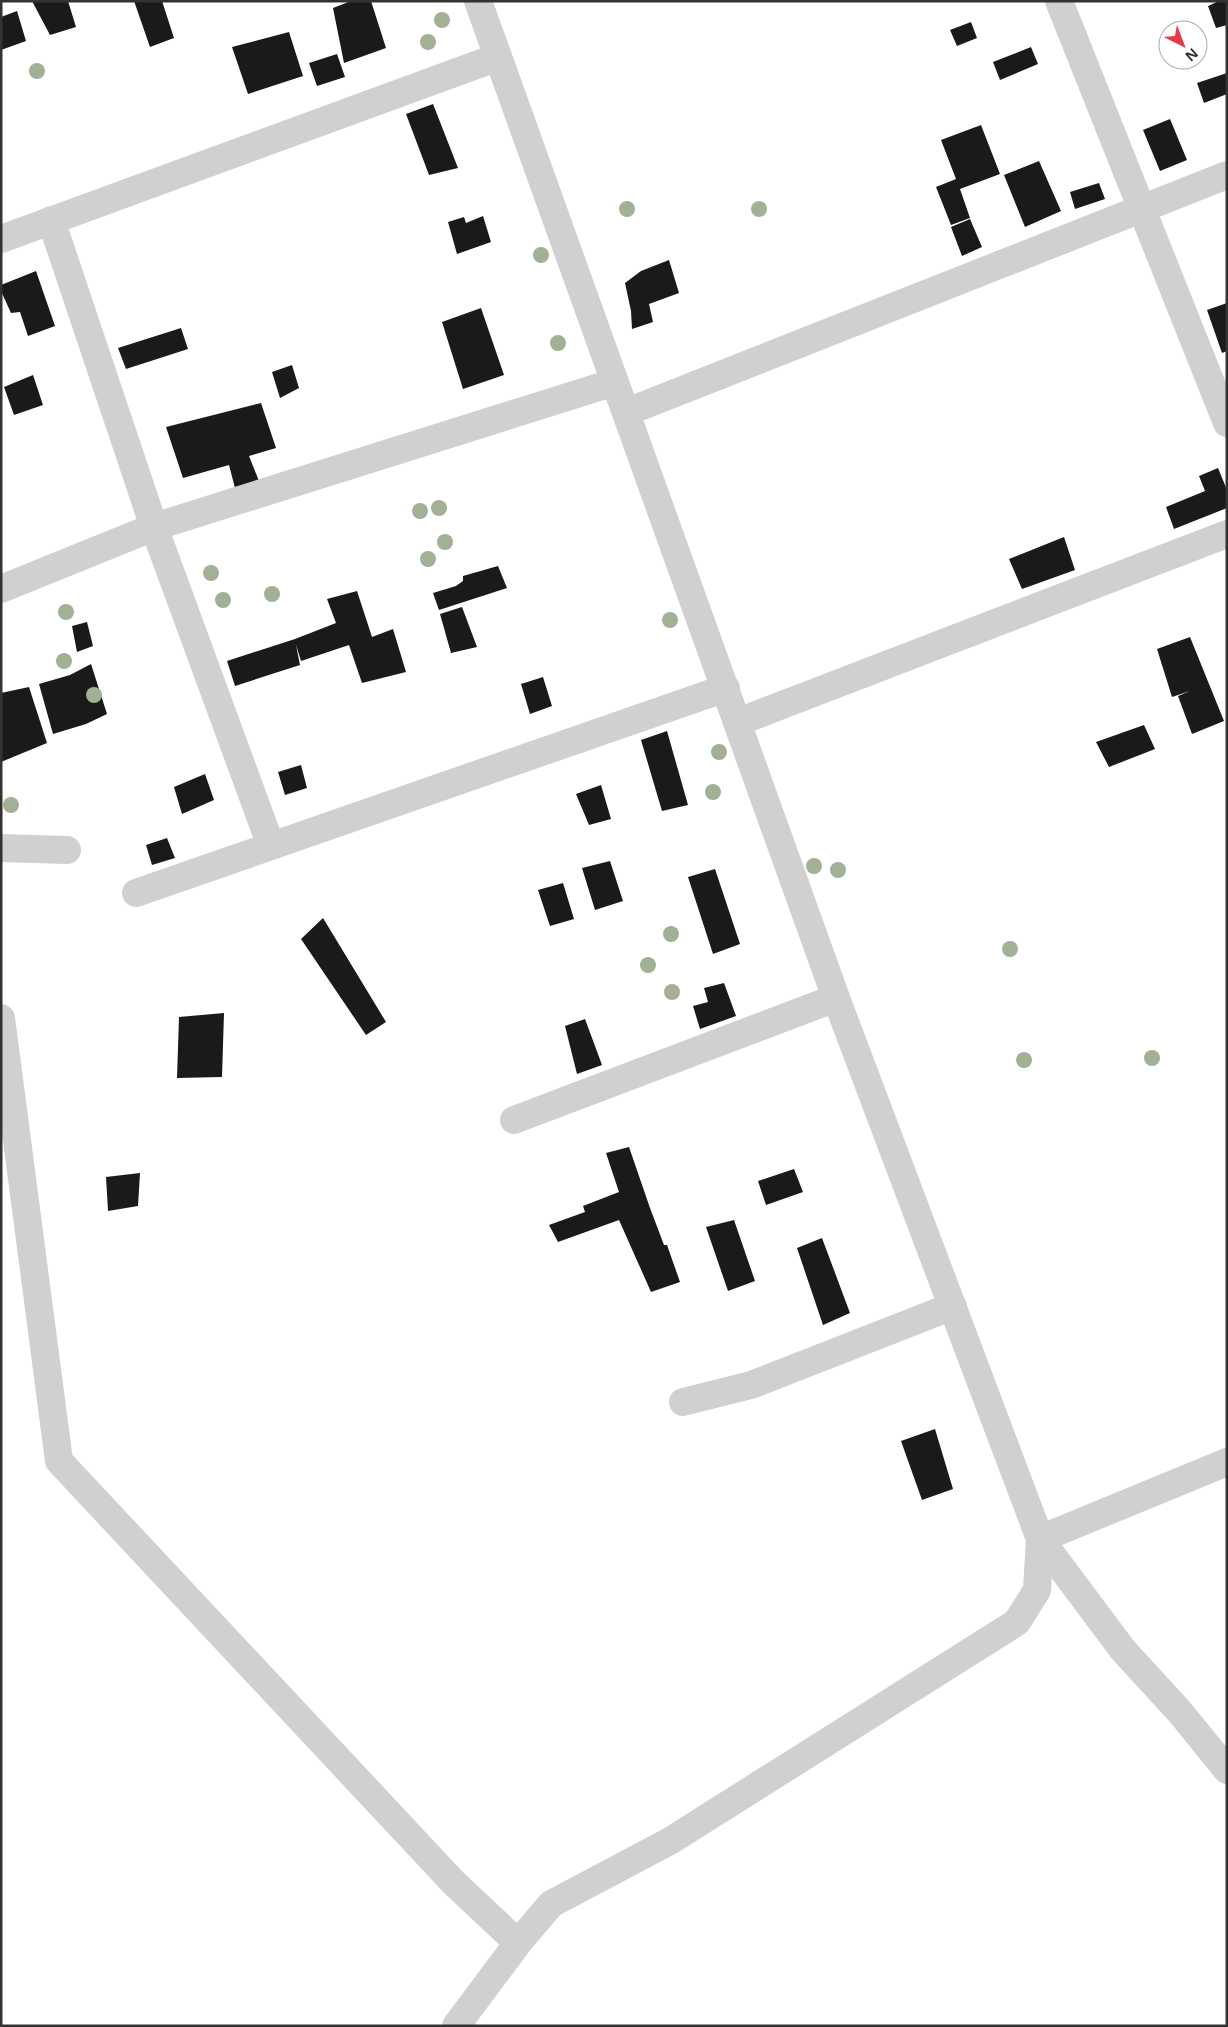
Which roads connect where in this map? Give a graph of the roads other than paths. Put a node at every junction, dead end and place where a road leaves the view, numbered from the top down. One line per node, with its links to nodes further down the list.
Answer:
1 (478, 1): 3 (street)
2 (1059, 1): 5 (street)
3 (498, 57): 6 (street); 8 (street)
4 (1227, 175): 5 (street)
5 (1142, 209): 9 (street); 10 (street)
6 (51, 220): 7 (street); 11 (street)
7 (1, 238)
8 (615, 382): 9 (street); 11 (street)
9 (626, 412): 14 (street)
10 (1227, 422)
11 (154, 527): 13 (street); 16 (street)
12 (1227, 534): 15 (street)
13 (1, 589)
14 (726, 688): 15 (street); 16 (street)
15 (738, 722): 20 (street)
16 (271, 846): 19 (street)
17 (1, 848): 18 (street)
18 (67, 850)
19 (136, 893)
20 (836, 998): 22 (street); 23 (street)
21 (1, 1018): 28 (street)
22 (514, 1120)
23 (953, 1306): 24 (street); 26 (street)
24 (683, 1402)
25 (1227, 1462): 26 (street)
26 (1040, 1539): 27 (street); 28 (street)
27 (1227, 1770)
28 (518, 1943): 29 (street)
29 (456, 2026)

